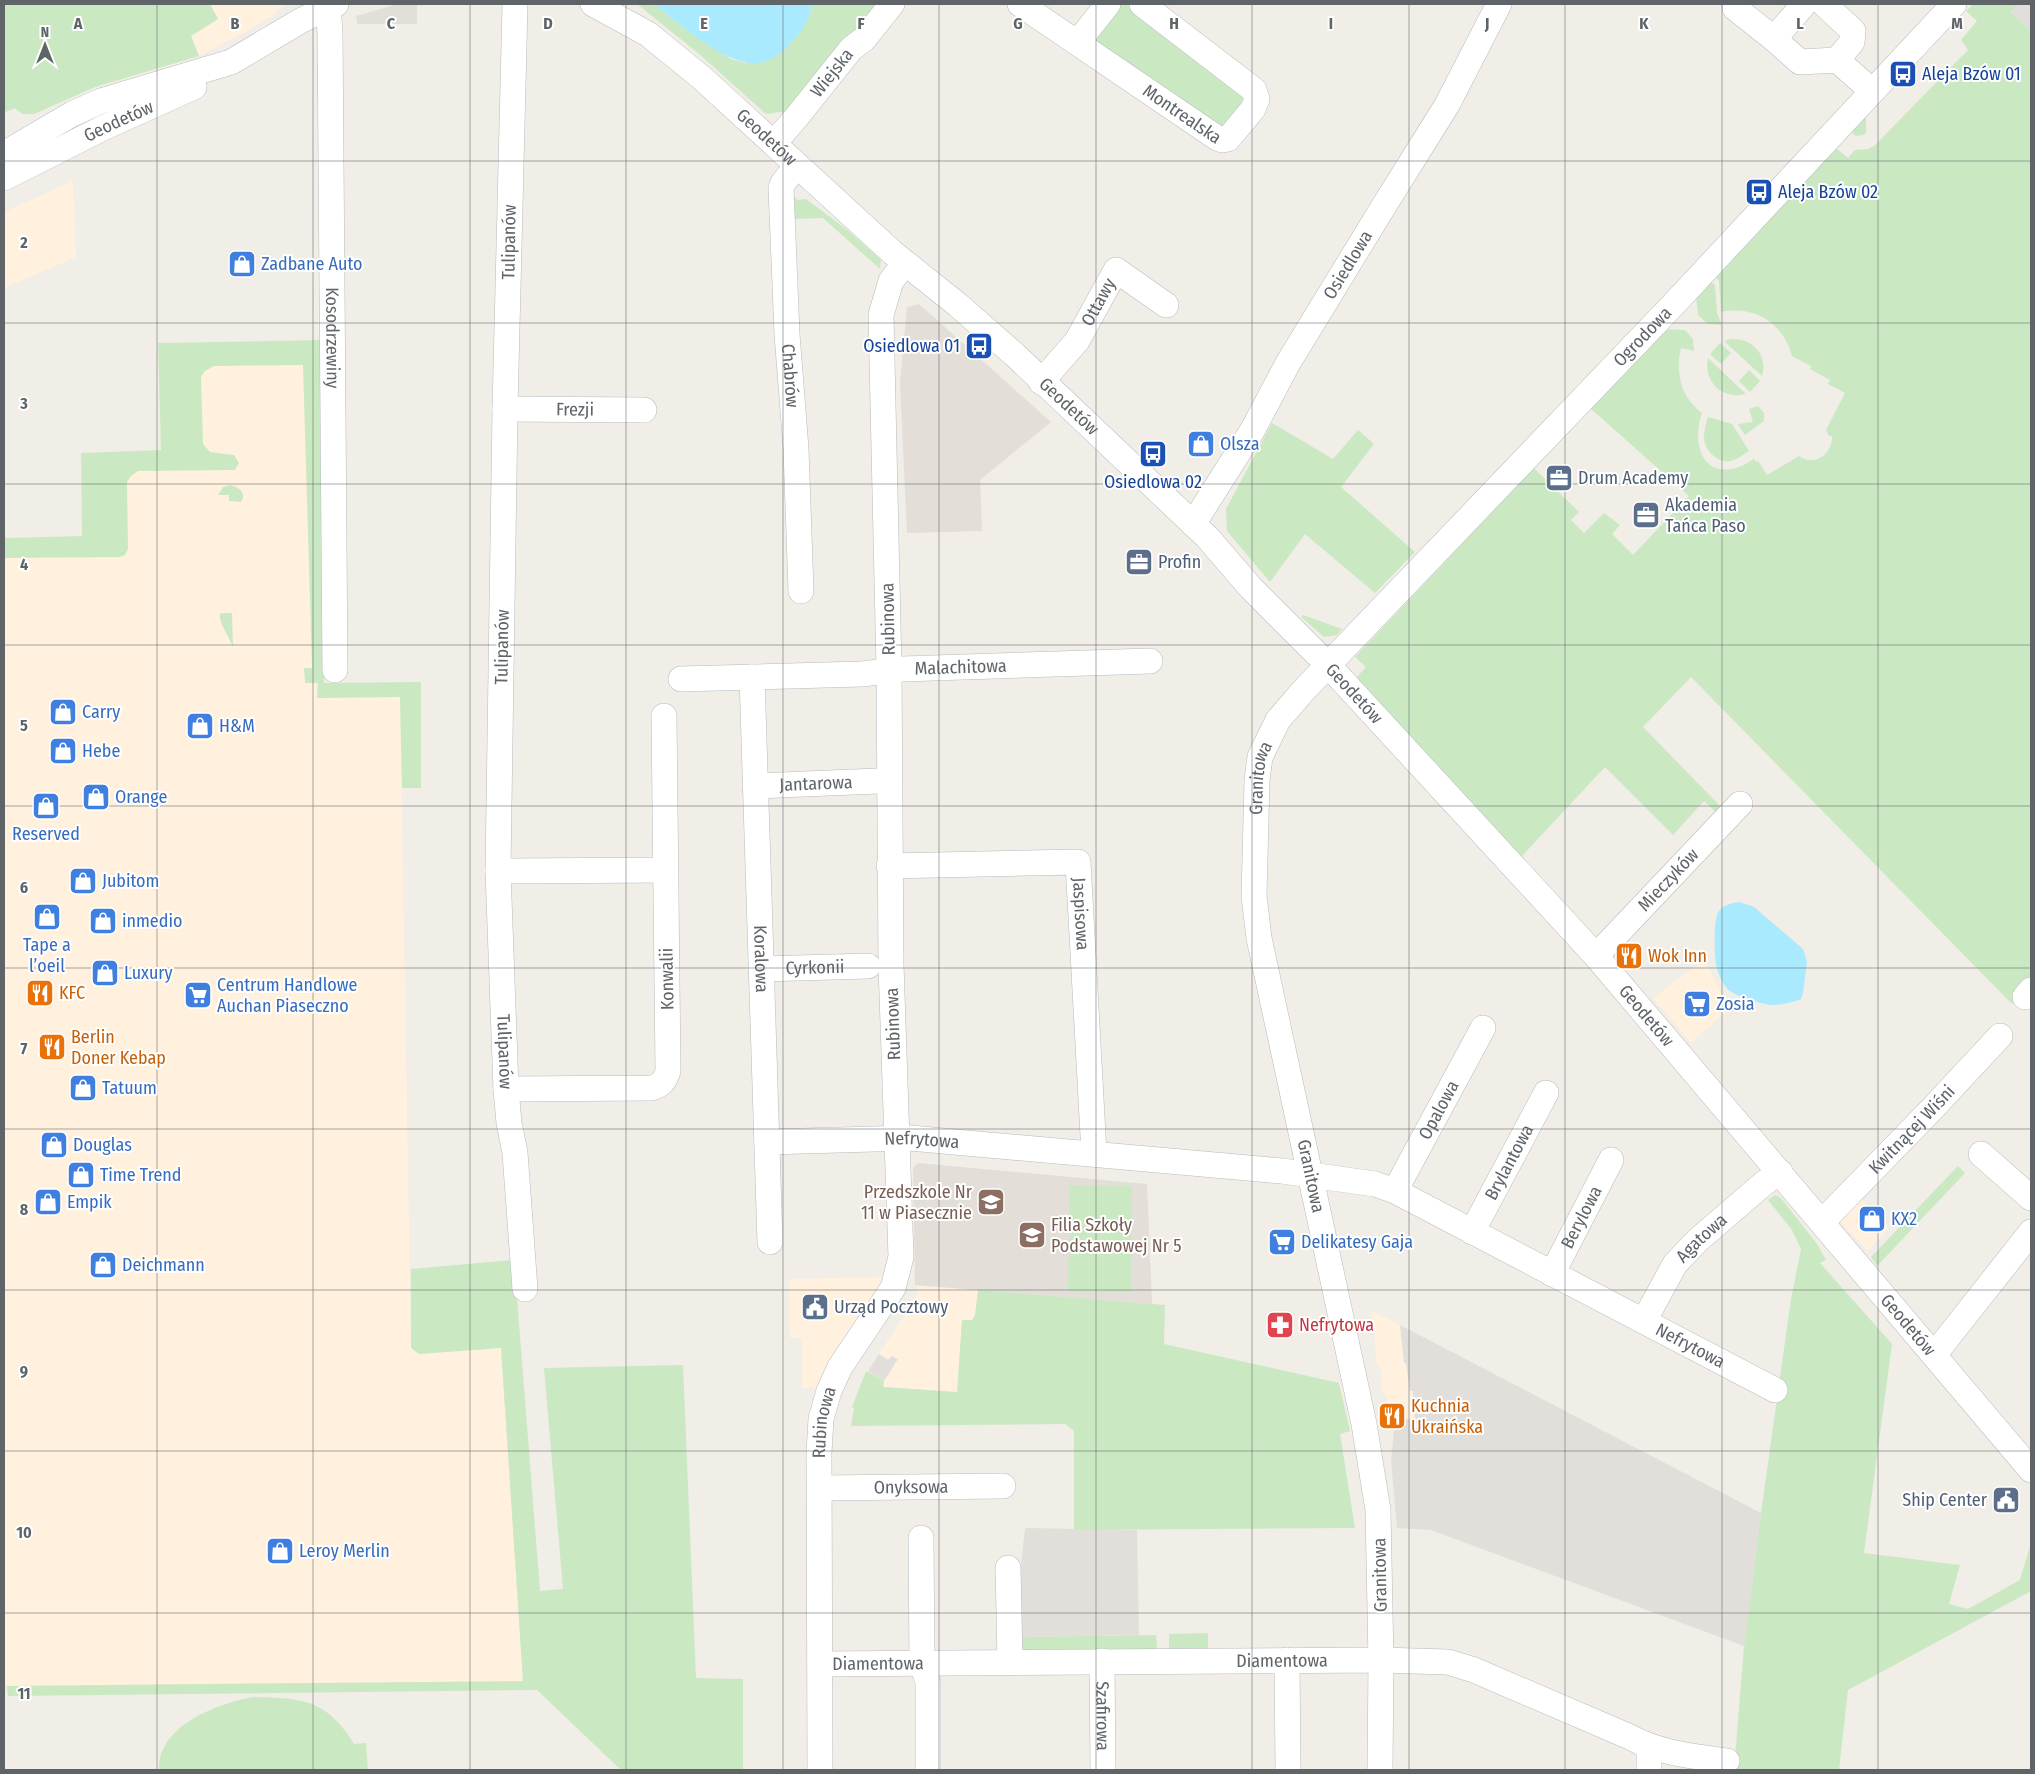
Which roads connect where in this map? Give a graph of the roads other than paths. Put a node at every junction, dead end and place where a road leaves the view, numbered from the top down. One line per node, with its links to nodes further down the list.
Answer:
1 (515, 4): 23 (street, Tulipanów)
2 (593, 4): 17 (street, Geodetów)
3 (892, 4): 17 (street, Wiejska)
4 (1020, 4): 14 (street, Montrealska)
5 (1108, 4): 14 (street)
6 (1142, 4): 14 (street, Montrealska)
7 (1496, 4): 25 (street, Osiedlowa)
8 (1804, 4): 13 (street)
9 (1824, 4): 15 (street)
10 (1954, 4): 16 (street, Ogrodowa)
11 (332, 5): 18 (street, Geodetów); 29 (street, Kosodrzewiny)
12 (1735, 8): 13 (street)
13 (1774, 39): 15 (street)
14 (1077, 43)
15 (1837, 60): 16 (street)
16 (1872, 91): 28 (street, Ogrodowa)
17 (774, 143): 19 (street, Geodetów)
18 (6, 162)
19 (797, 165): 20 (street, Geodetów); 26 (street, Chabrów)
20 (905, 263): 22 (street, Geodetów); 30 (street, Rubinowa)
21 (1166, 305): 22 (street, Ottawy)
22 (1042, 382): 25 (street, Geodetów)
23 (505, 409): 24 (street, Frezji); 39 (street, Tulipanów)
24 (644, 410)
25 (1194, 524): 28 (street, Geodetów)
26 (801, 591)
27 (1150, 661): 30 (street, Malachitowa)
28 (1328, 665): 40 (street, Geodetów); 53 (street, Granitowa)
29 (335, 670)
30 (889, 670): 31 (street, Malachitowa); 37 (street, Rubinowa)
31 (752, 677): 32 (street, Malachitowa); 35 (street, Koralowa)
32 (682, 679)
33 (664, 716): 38 (street, Konwalii)
34 (878, 781): 35 (street, Jantarowa)
35 (755, 786): 42 (street, Koralowa)
36 (1740, 804): 40 (street, Mieczyków)
37 (889, 866): 47 (street, Rubinowa); 49 (street, Jaspisowa)
38 (665, 870): 39 (street); 45 (street, Konwalii)
39 (498, 871): 45 (street, Tulipanów)
40 (1596, 956): 52 (street, Geodetów)
41 (868, 966): 42 (street, Cyrkonii)
42 (761, 969): 48 (street, Koralowa)
43 (1483, 1028): 54 (street, Opalowa)
44 (2000, 1036): 56 (street, Kwitnącej Wiśni)
45 (506, 1089): 61 (street, Tulipanów)
46 (1546, 1093): 57 (street, Brylantowa)
47 (897, 1137): 48 (street, Nefrytowa); 49 (street, Nefrytowa); 67 (street, Rubinowa)
48 (767, 1142): 59 (street, Koralowa)
49 (1094, 1154): 53 (street, Nefrytowa)
50 (1981, 1154): 55 (street)
51 (1611, 1160): 60 (street, Berylowa)
52 (1780, 1172): 56 (street, Geodetów); 62 (street, Agatowa)
53 (1312, 1176): 54 (street, Nefrytowa); 71 (street, Granitowa)
54 (1395, 1191): 57 (street, Nefrytowa)
55 (2031, 1198)
56 (1822, 1222): 63 (street, Geodetów)
57 (1472, 1232): 60 (street, Nefrytowa)
58 (2031, 1232): 63 (street)
59 (770, 1242)
60 (1552, 1274): 62 (street, Nefrytowa)
61 (525, 1289)
62 (1644, 1321): 64 (street, Nefrytowa)
63 (1934, 1355): 65 (street, Geodetów)
64 (1775, 1390)
65 (2031, 1470)
66 (1003, 1486): 67 (street, Onyksowa)
67 (820, 1488): 74 (street, Rubinowa)
68 (921, 1538): 75 (street)
69 (1008, 1568): 73 (street)
70 (1288, 1660): 71 (street, Diamentowa); 72 (street, Diamentowa); 81 (street)
71 (1381, 1660): 76 (street, Diamentowa); 82 (street, Granitowa)
72 (1102, 1661): 73 (street, Diamentowa); 80 (street, Szafirowa)
73 (1010, 1662): 75 (street, Diamentowa)
74 (820, 1664): 75 (street, Diamentowa); 78 (street, Rubinowa)
75 (922, 1664): 79 (street)
76 (1649, 1759): 77 (street, Diamentowa)
77 (1727, 1761)
78 (820, 1770)
79 (928, 1770)
80 (1103, 1770)
81 (1288, 1770)
82 (1380, 1770)

